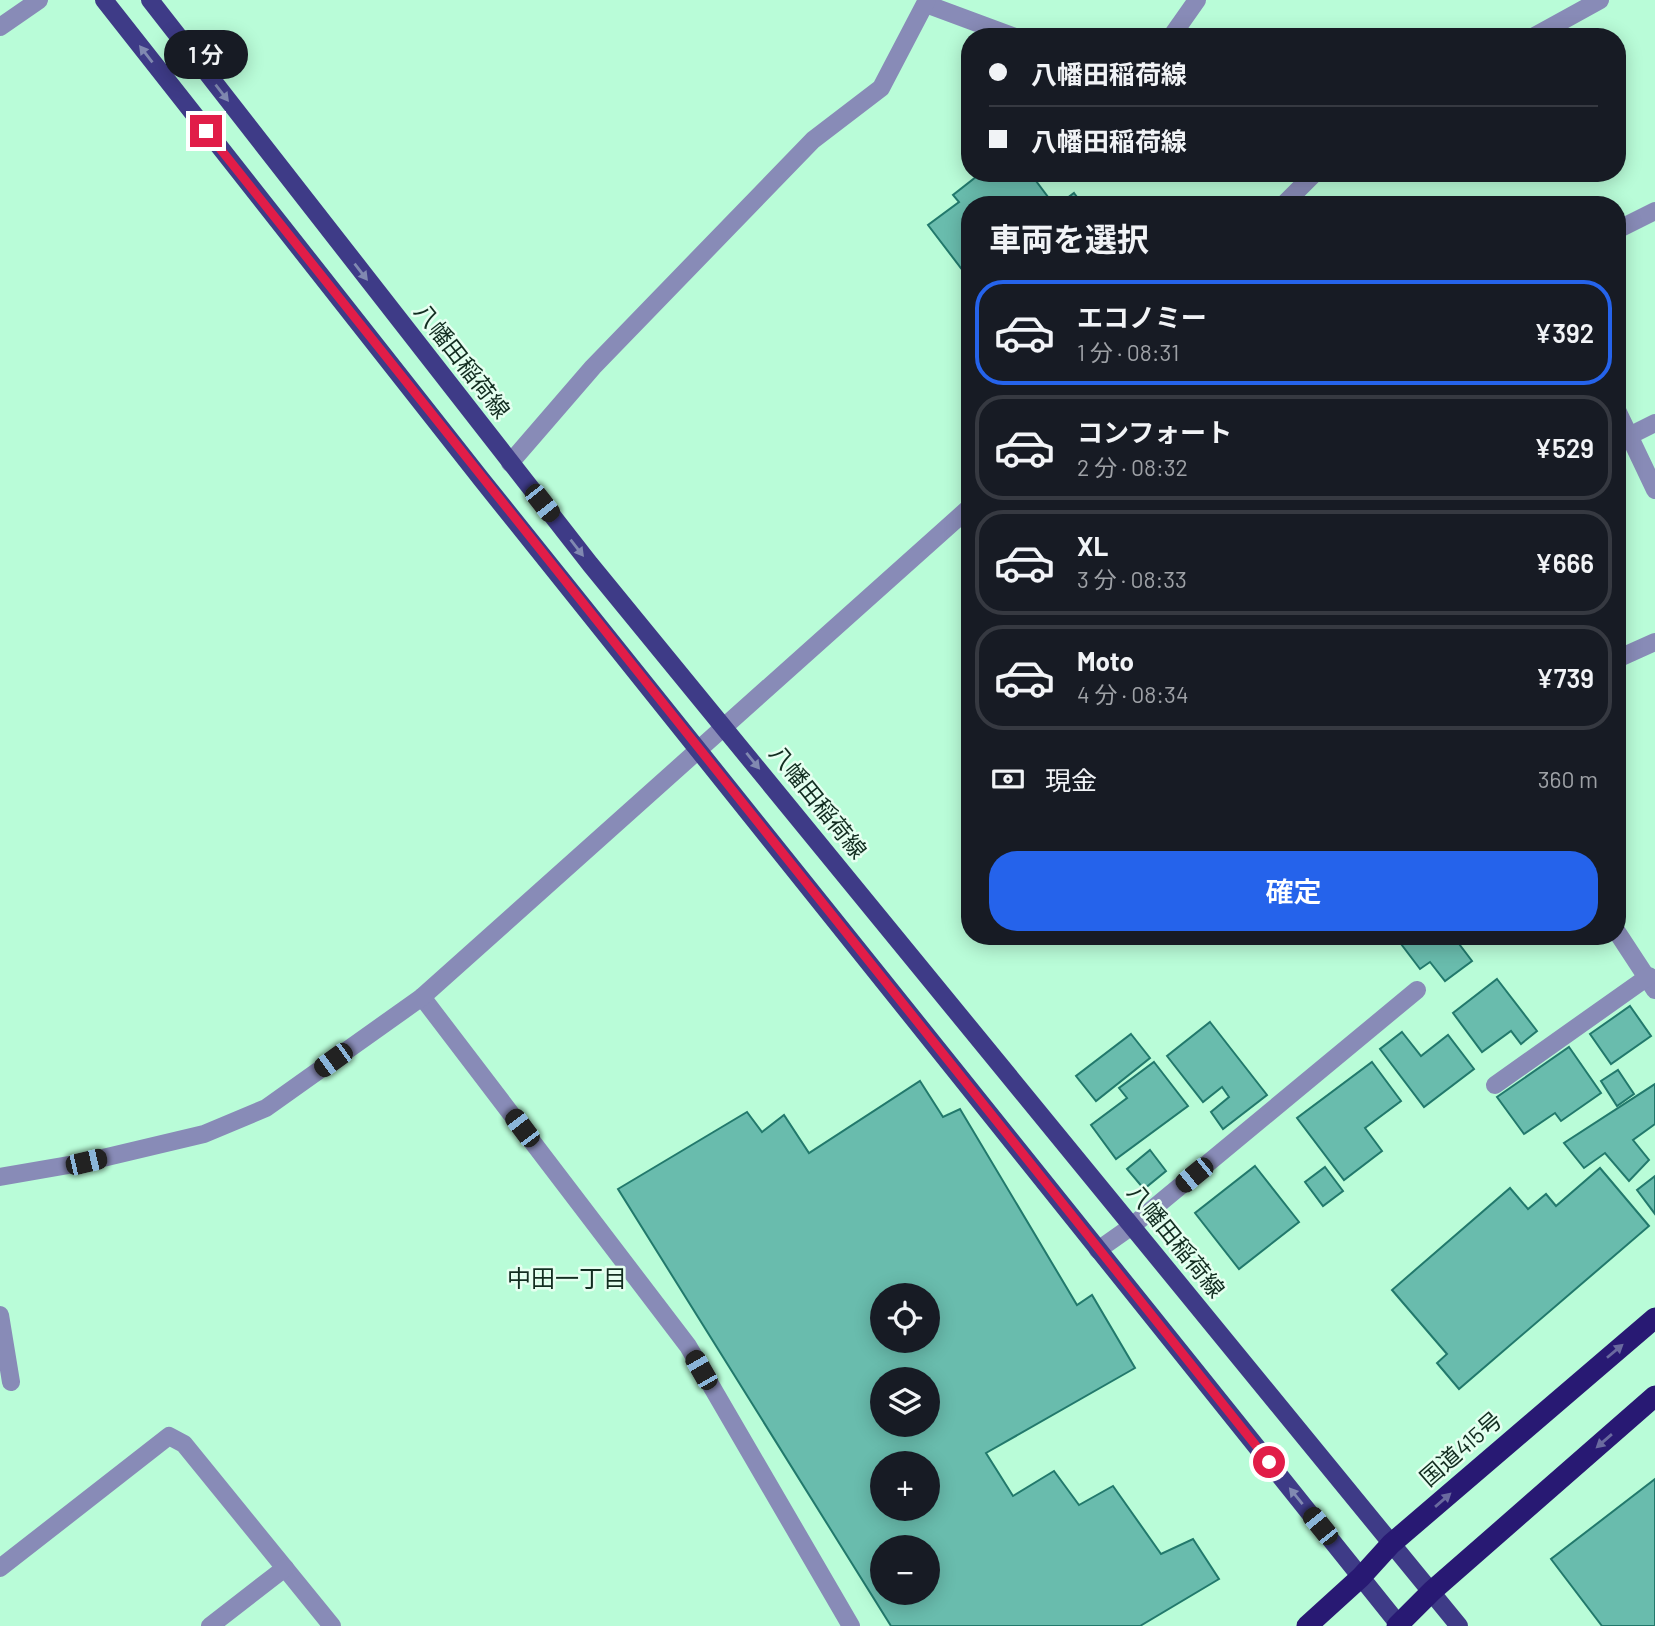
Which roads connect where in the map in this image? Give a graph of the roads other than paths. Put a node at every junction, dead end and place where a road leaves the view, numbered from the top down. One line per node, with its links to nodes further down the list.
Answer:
1 (39, 0): 7 (street)
2 (104, 0): 24 (main road, one-way to 2)
3 (150, 0): 18 (main road, 八幡田稲荷線, one-way to 18)
4 (1197, 0): 9 (street)
5 (1600, 0): 10 (street)
6 (926, 2): 8 (street); 18 (street)
7 (0, 27)
8 (992, 28)
9 (1177, 28)
10 (1549, 28)
11 (1306, 182): 12 (street)
12 (1292, 196)
13 (1655, 211): 14 (street)
14 (1626, 226)
15 (1655, 423): 16 (street)
16 (1626, 438)
17 (1626, 444): 19 (street)
18 (510, 463): 23 (main road, 八幡田稲荷線, one-way to 23)
19 (1655, 490)
20 (961, 515): 23 (street)
21 (1655, 642): 22 (street)
22 (1626, 655)
23 (726, 728): 24 (street); 31 (main road, 八幡田稲荷線, one-way to 31)
24 (698, 750): 28 (street); 32 (main road)
25 (1626, 945): 26 (street)
26 (1652, 983): 29 (street)
27 (1417, 990): 31 (street)
28 (422, 997): 30 (street); 45 (street)
29 (1495, 1085)
30 (0, 1177)
31 (1132, 1226): 32 (street); 37 (main road, 八幡田稲荷線)
32 (1098, 1250): 40 (main road, one-way to 32)
33 (0, 1315): 35 (street)
34 (1655, 1318): 37 (highway, 国道415号, one-way to 34)
35 (11, 1382)
36 (1655, 1396): 41 (highway, one-way to 41)
37 (1391, 1544): 40 (highway, 国道415号); 41 (main road, 八幡田稲荷線)
38 (0, 1567): 39 (street)
39 (285, 1568): 43 (street); 44 (street)
40 (1362, 1577): 42 (main road); 46 (highway, 国道415号)
41 (1432, 1591): 42 (highway); 47 (main road, 八幡田稲荷線)
42 (1398, 1625)
43 (210, 1626)
44 (332, 1626)
45 (851, 1626)
46 (1307, 1626)
47 (1459, 1626)

